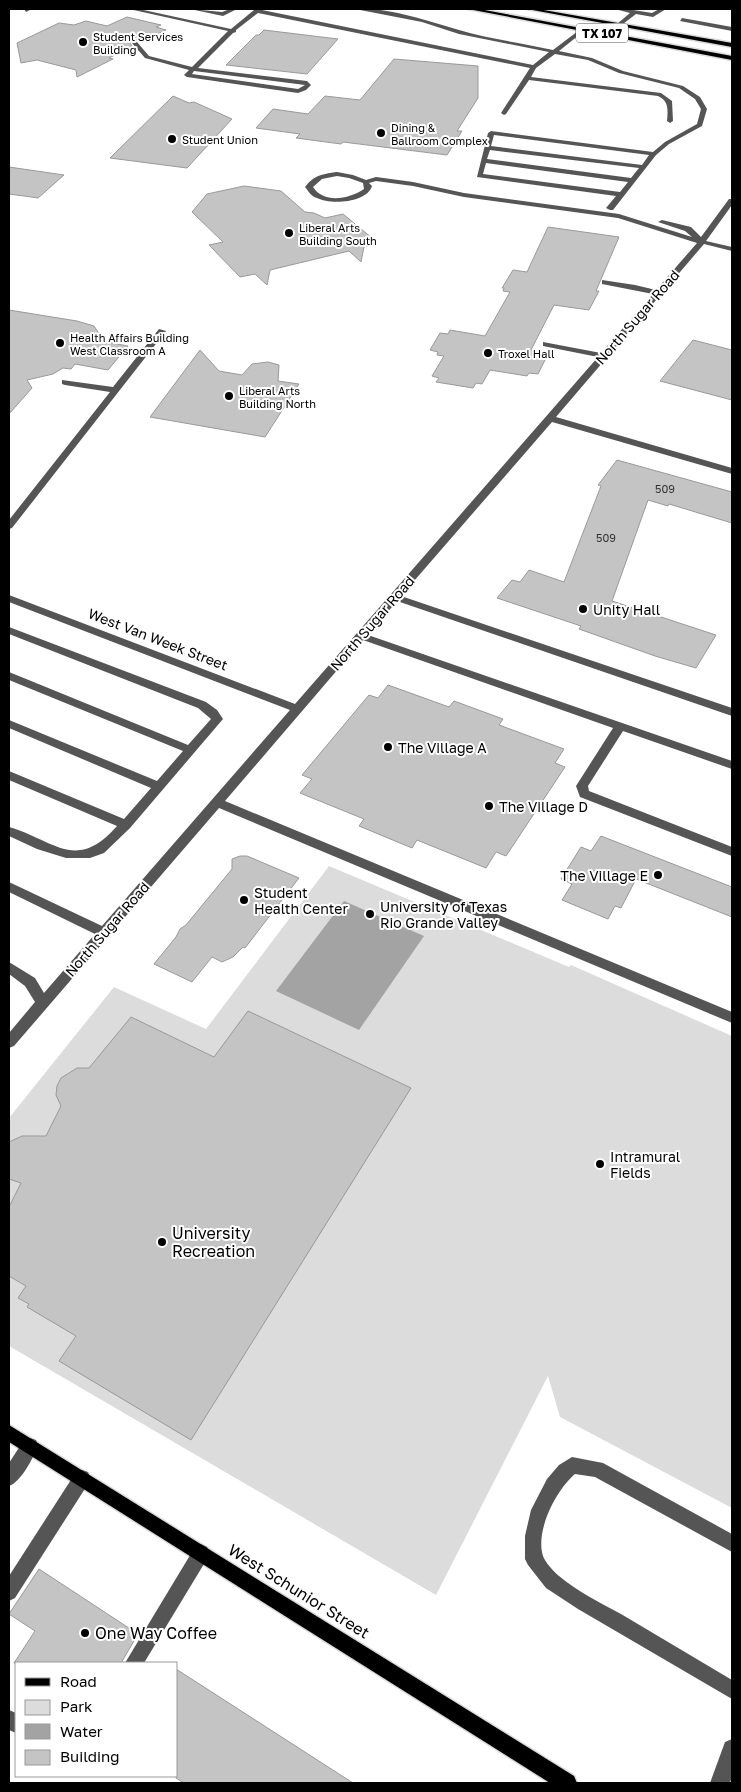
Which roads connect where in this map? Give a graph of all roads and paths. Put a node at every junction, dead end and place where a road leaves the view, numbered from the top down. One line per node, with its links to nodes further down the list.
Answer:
1 (132, 9): 14 (street)
2 (193, 9): 3 (street)
3 (234, 9)
4 (258, 9): 14 (street); 20 (street)
5 (358, 9): 18 (street)
6 (471, 9): 15 (main road, TX 107)
7 (530, 9): 12 (main road, TX 107)
8 (618, 9): 10 (street)
9 (663, 9): 10 (street)
10 (635, 12): 12 (street)
11 (682, 20): 13 (street)
12 (619, 25): 17 (main road, TX 107)
13 (732, 29)
14 (234, 30): 21 (street)
15 (582, 30): 18 (street); 19 (main road, TX 107)
16 (135, 43): 21 (street)
17 (732, 45)
18 (554, 52): 20 (street); 26 (street)
19 (732, 58)
20 (534, 67): 22 (street)
21 (193, 69): 21 (street)
22 (526, 78): 23 (street); 24 (street)
23 (504, 113)
24 (670, 120)
25 (487, 148): 26 (street); 27 (street); 28 (street)
26 (654, 154): 28 (street)
27 (483, 161): 29 (street); 32 (street)
28 (644, 167): 29 (street)
29 (632, 180): 32 (street)
30 (365, 182): 30 (street); 31 (street)
31 (449, 191): 34 (street); 36 (street)
32 (621, 194): 34 (street)
33 (732, 201): 37 (street, North Sugar Road)
34 (610, 208): 35 (street)
35 (626, 212): 36 (street); 37 (street)
36 (619, 216): 37 (street)
37 (701, 242): 38 (street); 40 (street, North Sugar Road)
38 (732, 249)
39 (605, 282): 40 (street)
40 (658, 293): 43 (street, North Sugar Road)
41 (162, 331): 45 (street)
42 (546, 344): 43 (street)
43 (603, 356): 46 (street, North Sugar Road)
44 (65, 382): 45 (street)
45 (115, 390): 48 (street)
46 (549, 418): 47 (street); 49 (street, North Sugar Road)
47 (732, 471)
48 (9, 526)
49 (394, 597): 52 (street, North Sugar Road); 55 (street)
50 (9, 598): 54 (street, West Van Week Street)
51 (9, 630): 58 (street)
52 (361, 636): 54 (street, North Sugar Road); 57 (street)
53 (9, 676): 58 (street)
54 (297, 709): 62 (street, North Sugar Road)
55 (732, 712)
56 (9, 724): 61 (street)
57 (620, 726): 59 (street); 65 (street)
58 (191, 750): 61 (street)
59 (732, 765)
60 (9, 775): 63 (street)
61 (158, 786): 63 (street)
62 (217, 802): 67 (street, North Sugar Road); 70 (street)
63 (126, 825): 64 (street)
64 (9, 831)
65 (732, 852)
66 (9, 887): 67 (street)
67 (104, 932): 69 (street, North Sugar Road)
68 (9, 967): 69 (street)
69 (43, 1002): 71 (street, North Sugar Road)
70 (732, 1018)
71 (9, 1042)
72 (9, 1433): 73 (main road, West Schunior Street)
73 (30, 1446): 74 (street); 75 (main road, West Schunior Street)
74 (9, 1478)
75 (82, 1478): 77 (main road, West Schunior Street); 78 (street)
76 (732, 1543): 80 (street)
77 (201, 1553): 79 (street); 82 (main road, West Schunior Street)
78 (9, 1592)
79 (135, 1662)
80 (732, 1690)
81 (732, 1749): 83 (street)
82 (567, 1783)
83 (720, 1783)

